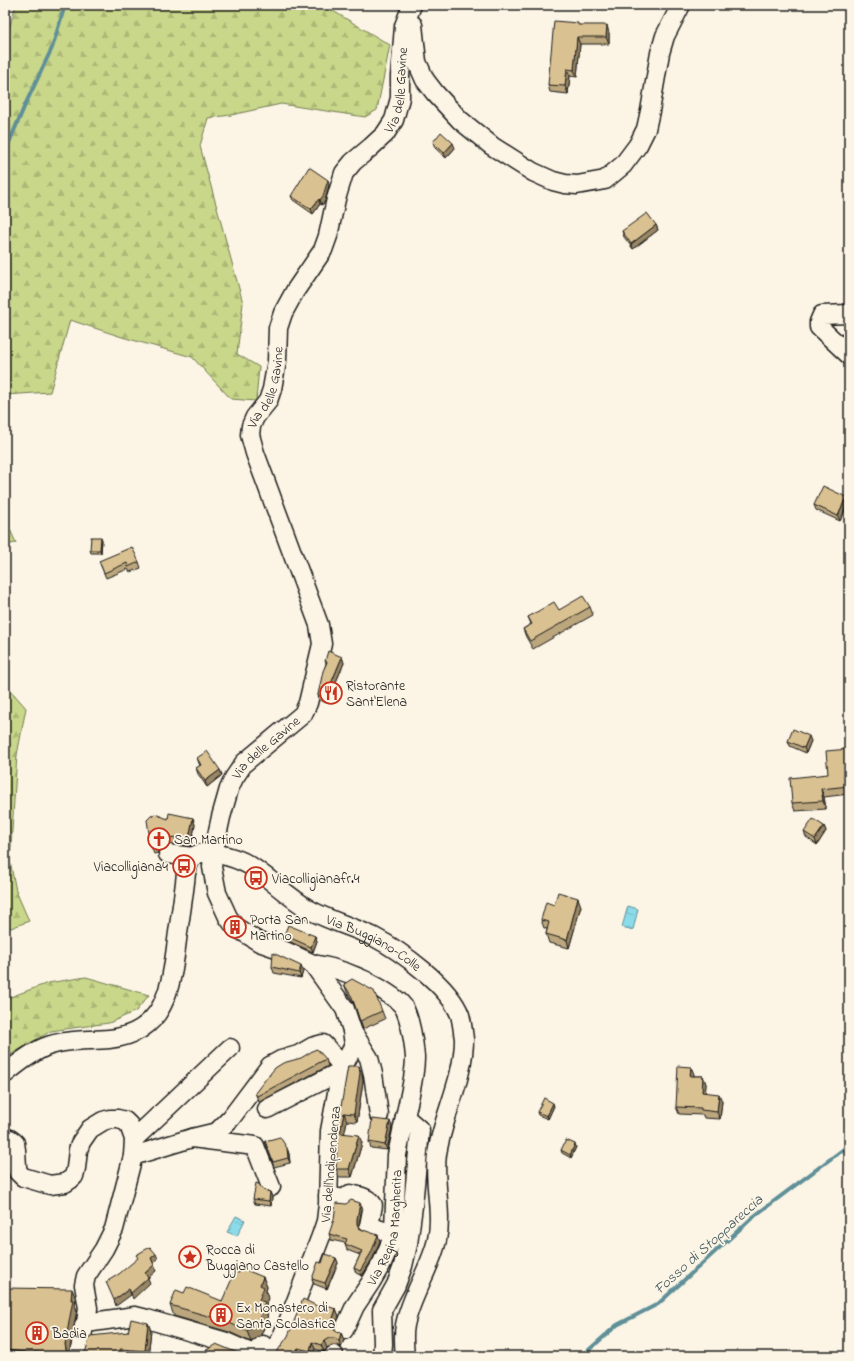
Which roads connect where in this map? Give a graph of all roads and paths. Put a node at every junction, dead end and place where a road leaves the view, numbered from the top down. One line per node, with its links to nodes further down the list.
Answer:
1 (412, 5): 2 (street, Via delle Gavine); 6 (street, Via delle Gavine)
2 (681, 5)
3 (849, 314): 4 (street)
4 (849, 355)
5 (168, 854): 7 (street, Via Buggiano-Colle)
6 (213, 854): 7 (street, Via Buggiano-Colle); 8 (street); 27 (street, Via Buggiano-Colle)
7 (193, 857): 12 (street)
8 (313, 964): 9 (street, Via dell'Indipendenza); 15 (street, Via Regina Margherita)
9 (352, 1030): 11 (street, Via dell'Indipendenza); 14 (street)
10 (230, 1048): 18 (street)
11 (343, 1066): 13 (street); 17 (street); 20 (street, Via dell'Indipendenza)
12 (5, 1074)
13 (267, 1109)
14 (379, 1115)
15 (406, 1117): 21 (street, Via Regina Margherita); 26 (street)
16 (5, 1137): 18 (street)
17 (192, 1138): 18 (street); 19 (street)
18 (133, 1148): 22 (street)
19 (271, 1187)
20 (328, 1196): 21 (street); 24 (street, Via dell'Indipendenza)
21 (393, 1234): 23 (street, Via Regina Margherita)
22 (87, 1315): 24 (street); 25 (street)
23 (344, 1330)
24 (266, 1350)
25 (79, 1356)
26 (382, 1356)
27 (404, 1356)

